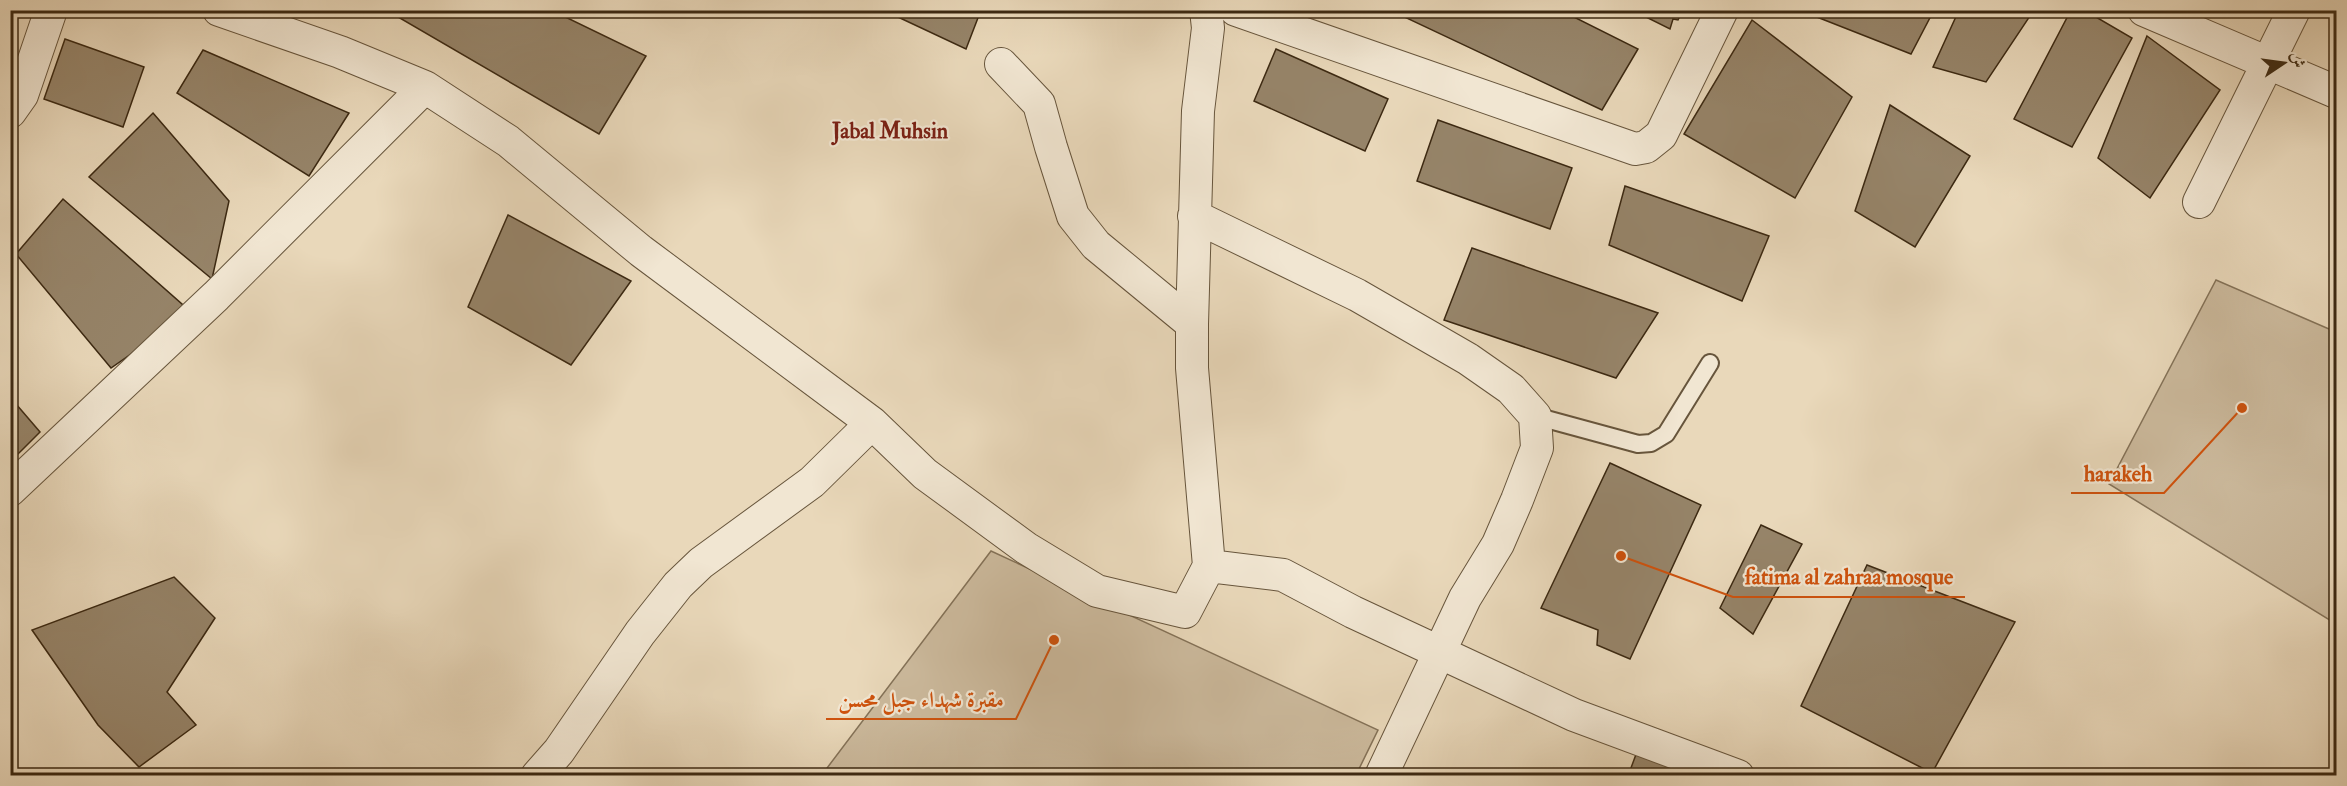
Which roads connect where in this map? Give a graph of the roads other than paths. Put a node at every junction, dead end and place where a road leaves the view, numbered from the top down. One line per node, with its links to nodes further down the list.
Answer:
1 (51, 10): 12 (street)
2 (219, 10): 10 (street)
3 (1206, 10): 14 (street)
4 (1236, 10): 5 (street)
5 (1722, 10)
6 (2144, 10): 8 (street)
7 (2294, 10): 8 (street)
8 (2269, 63): 11 (street); 13 (street)
9 (1000, 64): 15 (street)
10 (425, 87): 18 (street); 19 (street)
11 (2337, 92)
12 (10, 112)
13 (2199, 202)
14 (1194, 216): 15 (street); 17 (street)
15 (1192, 324): 20 (street)
16 (1710, 363): 17 (lane)
17 (1535, 416): 21 (street)
18 (872, 423): 20 (street); 22 (street)
19 (10, 490)
20 (1209, 566): 21 (street)
21 (1439, 651): 23 (street); 24 (street)
22 (537, 776)
23 (1380, 776)
24 (1738, 776)

